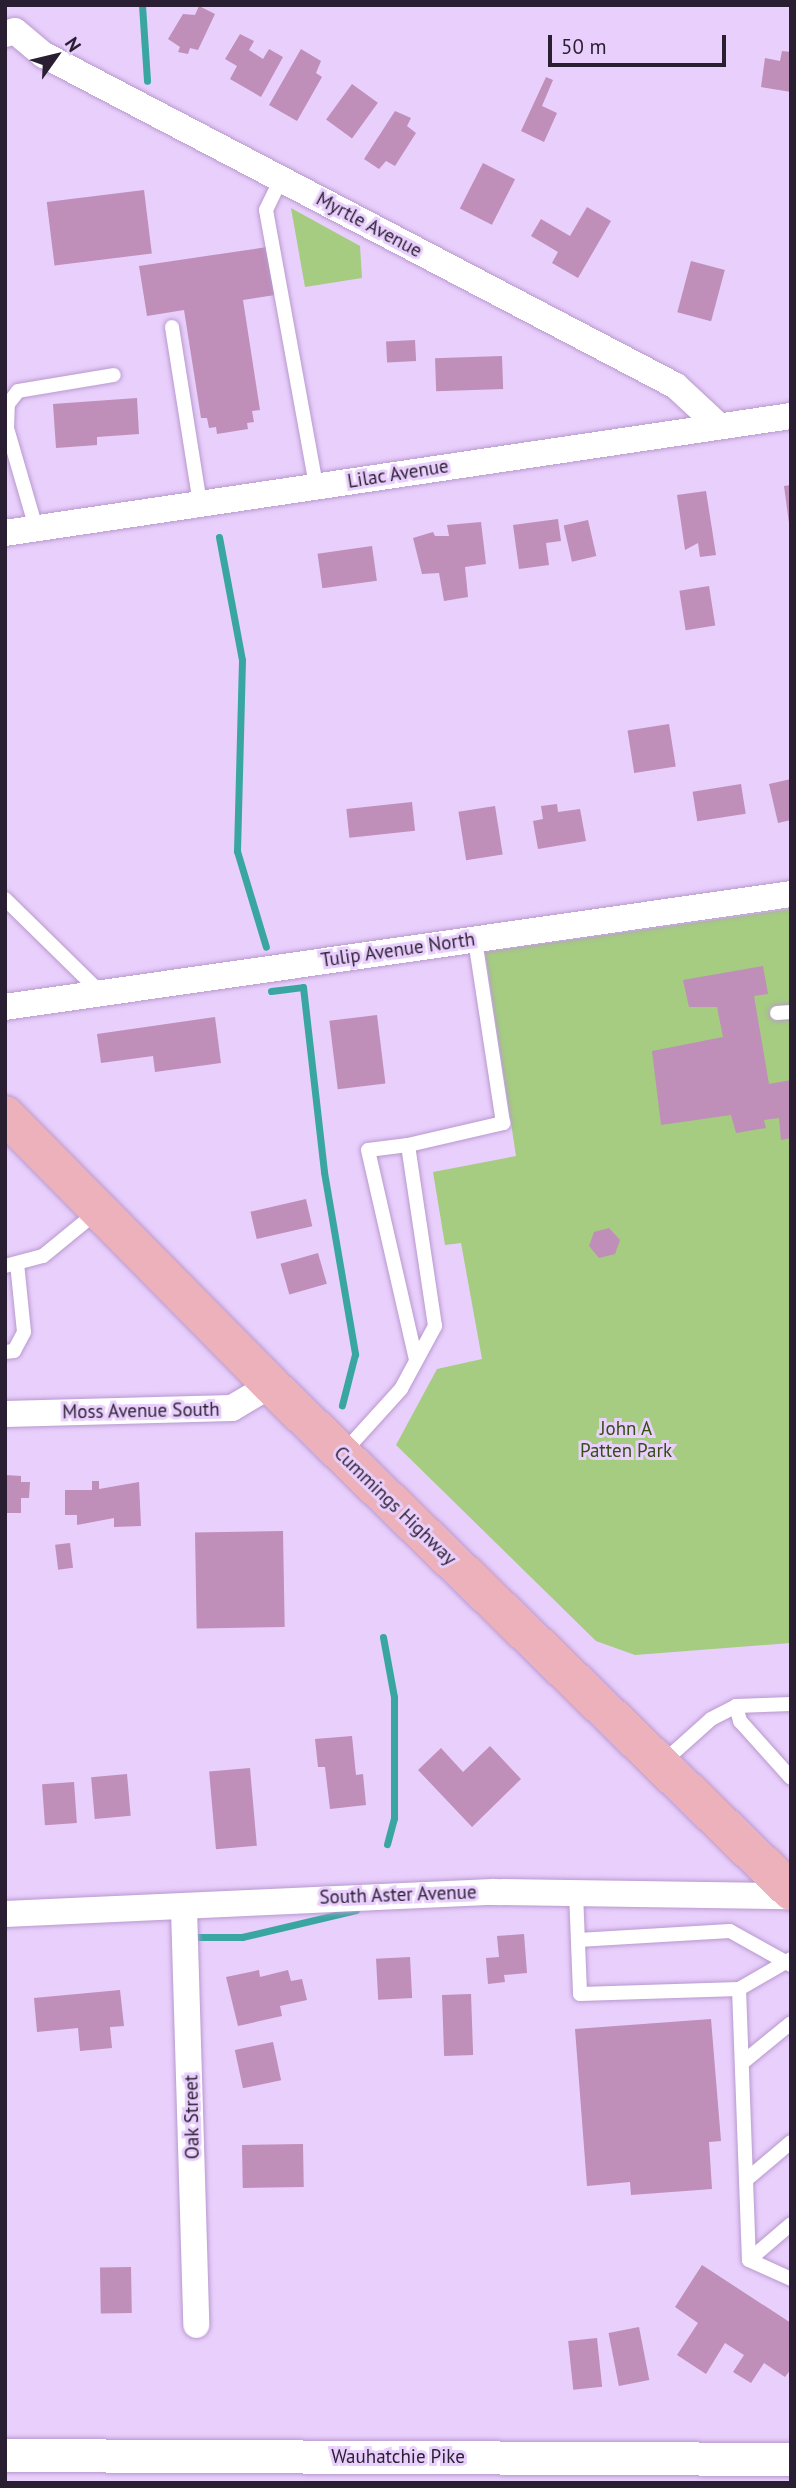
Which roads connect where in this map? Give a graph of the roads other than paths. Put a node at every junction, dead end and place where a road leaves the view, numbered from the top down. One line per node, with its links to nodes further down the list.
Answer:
1 (8, 27): 2 (street, Myrtle Avenue)
2 (281, 179): 6 (street, Myrtle Avenue); 7 (lane)
3 (173, 327): 8 (lane)
4 (114, 375): 9 (lane)
5 (791, 416): 6 (street, Lilac Avenue)
6 (718, 425): 7 (street, Lilac Avenue)
7 (316, 486): 8 (street, Lilac Avenue)
8 (200, 504): 9 (street, Lilac Avenue)
9 (36, 528): 10 (street, Lilac Avenue)
10 (5, 533)
11 (791, 894): 13 (street, Tulip Avenue North)
12 (5, 899): 14 (lane)
13 (475, 939): 14 (street, Tulip Avenue North); 17 (lane)
14 (101, 993): 15 (street, Tulip Avenue North)
15 (5, 1007)
16 (5, 1115): 18 (main road, Cummings Highway)
17 (408, 1145): 21 (lane); 21 (lane)
18 (99, 1210): 19 (lane); 22 (main road, Cummings Highway)
19 (11, 1264): 20 (lane)
20 (5, 1352)
21 (416, 1359): 24 (lane)
22 (271, 1385): 23 (street, Moss Avenue South); 24 (main road, Cummings Highway)
23 (5, 1414)
24 (342, 1454): 27 (main road, Cummings Highway)
25 (791, 1704): 26 (lane)
26 (736, 1706): 27 (lane); 28 (lane)
27 (661, 1764): 30 (main road, Cummings Highway)
28 (791, 1778)
29 (576, 1893): 30 (street, South Aster Avenue); 31 (street, South Aster Avenue); 33 (lane)
30 (791, 1893)
31 (184, 1909): 32 (street, South Aster Avenue); 43 (street, Oak Street)
32 (5, 1914)
33 (578, 1940): 34 (lane); 35 (lane)
34 (790, 1962): 35 (lane)
35 (738, 1989): 37 (lane)
36 (791, 2023): 37 (lane)
37 (742, 2063): 39 (lane)
38 (791, 2142): 39 (lane)
39 (746, 2180): 41 (lane)
40 (791, 2224): 41 (lane)
41 (749, 2260): 42 (lane)
42 (791, 2279)
43 (196, 2325)
44 (5, 2455): 45 (street, Wauhatchie Pike)
45 (791, 2459)

